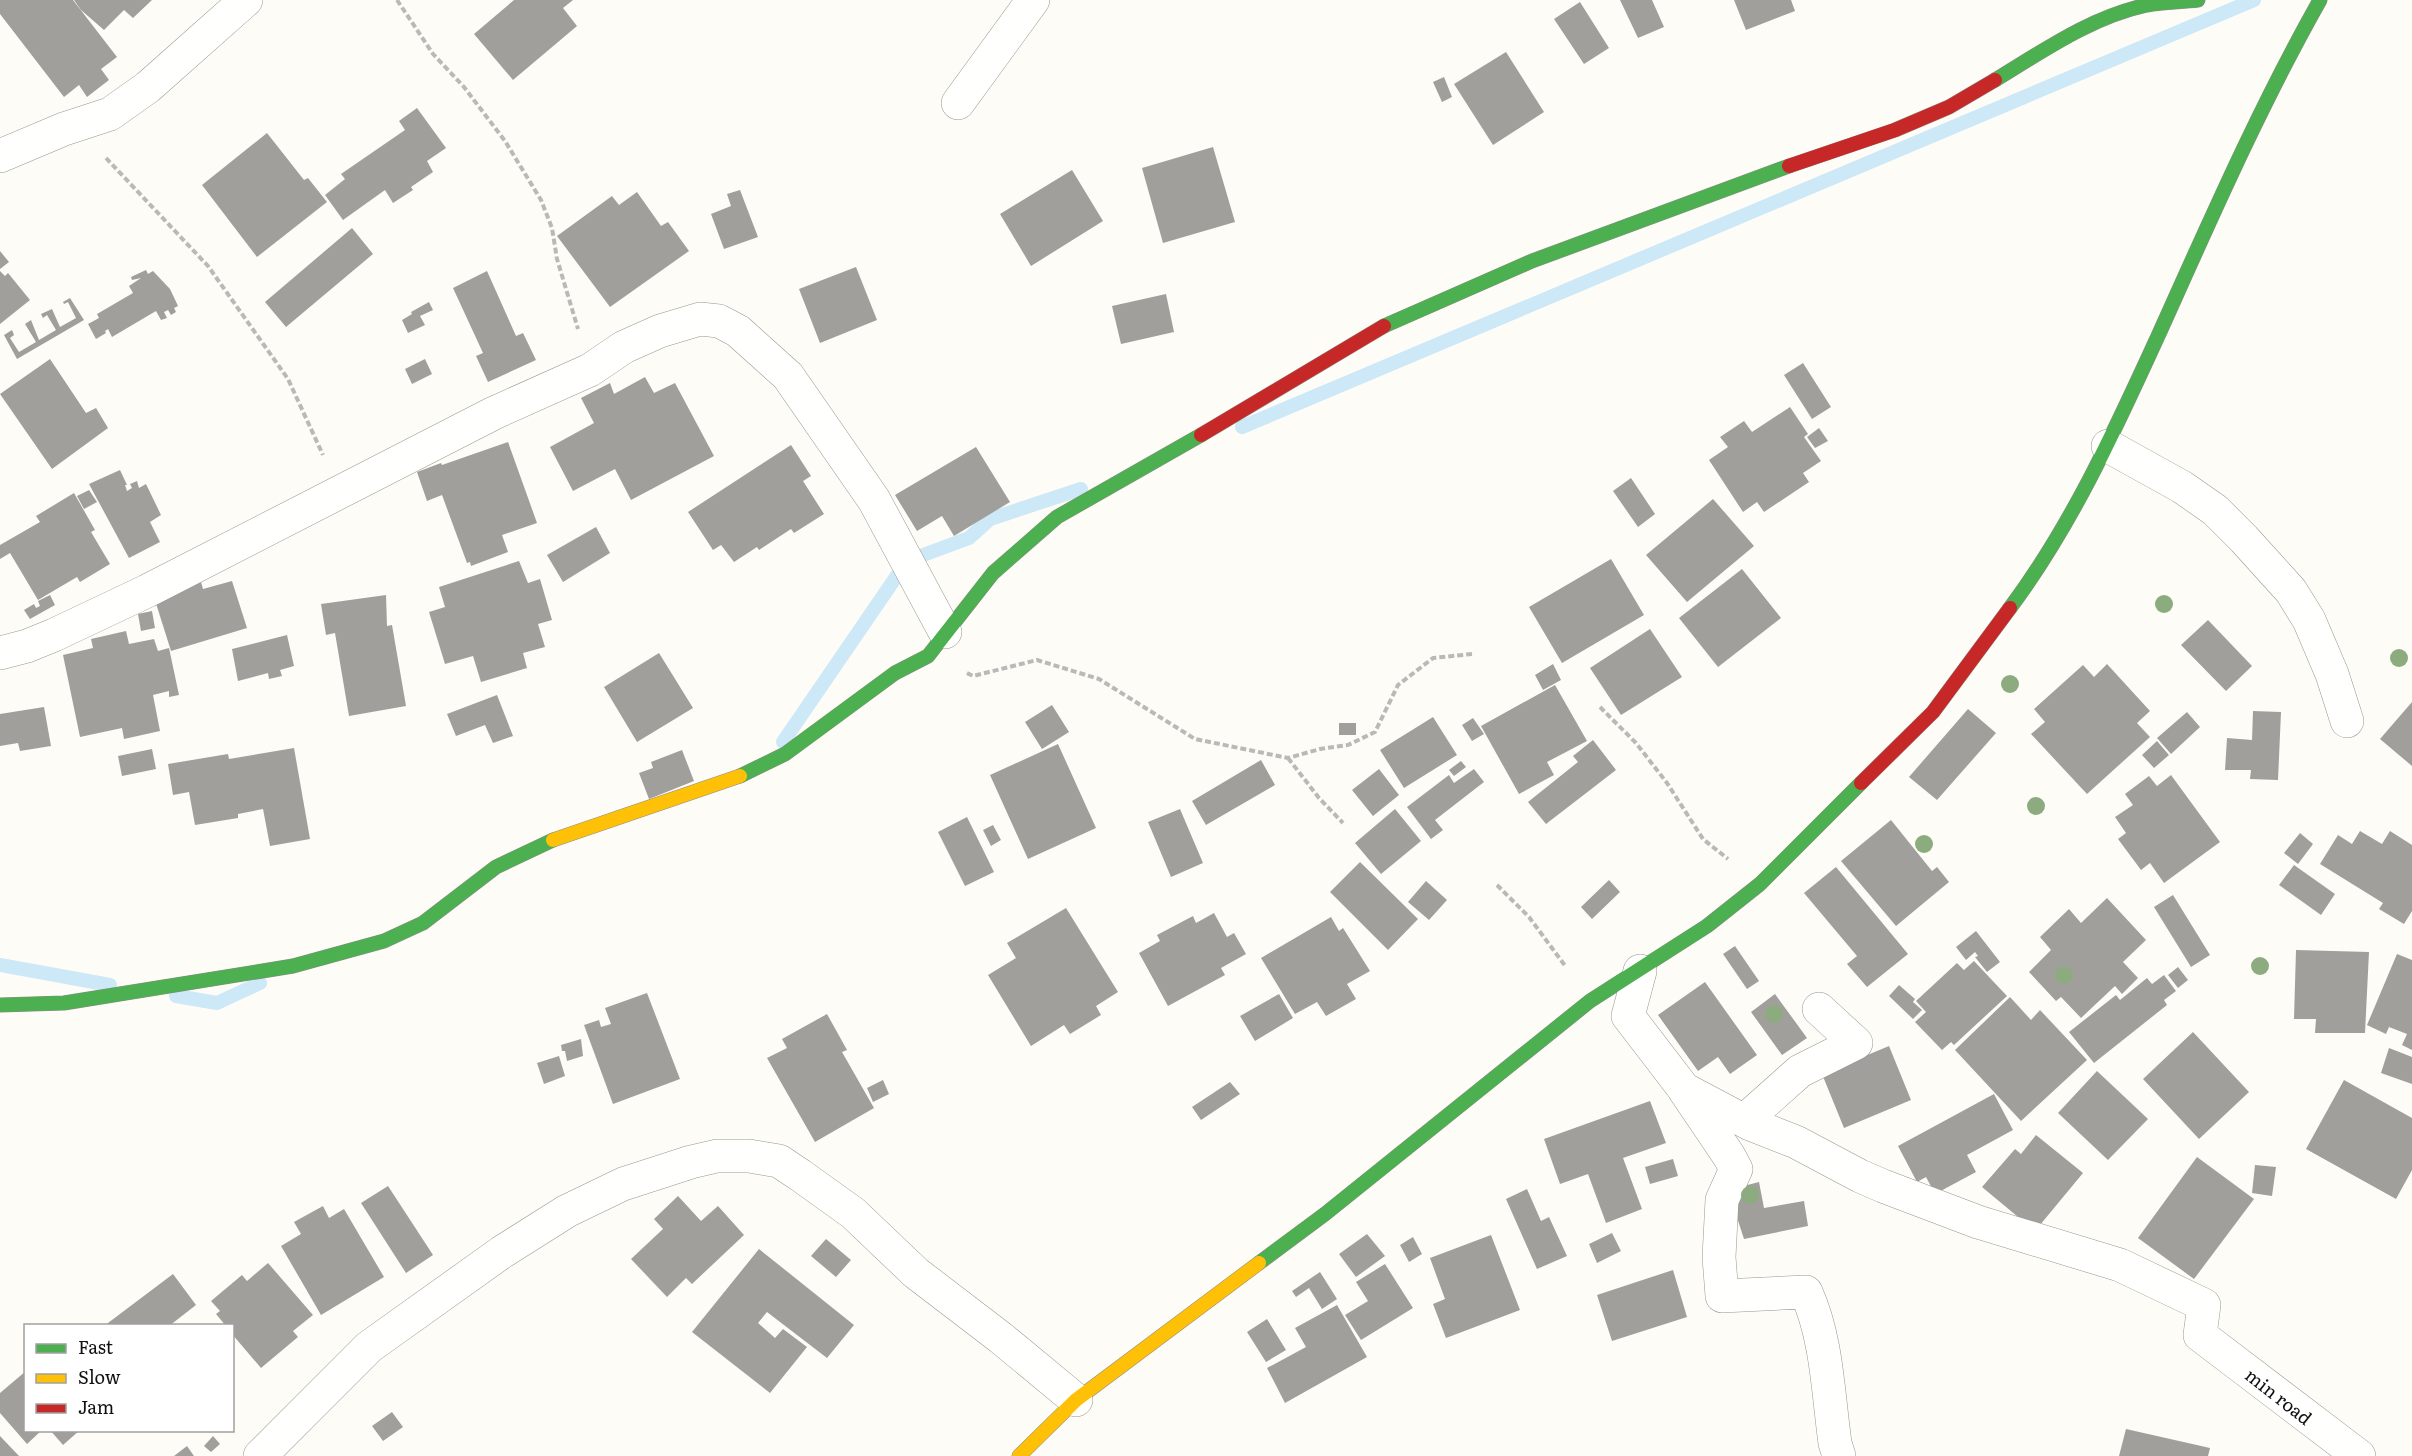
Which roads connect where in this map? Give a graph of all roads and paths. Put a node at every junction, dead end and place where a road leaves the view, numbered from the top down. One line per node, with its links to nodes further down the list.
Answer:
1 (246, 0): 7 (street)
2 (397, 0): 9 (path)
3 (1033, 0): 6 (street)
4 (2198, 0): 12 (street)
5 (2320, 0): 10 (street)
6 (958, 103)
7 (64, 129): 8 (street); 11 (path)
8 (0, 156)
9 (590, 370): 11 (street); 12 (street)
10 (2108, 446): 16 (street); 19 (street)
11 (339, 491): 13 (street)
12 (936, 644): 17 (path); 23 (street)
13 (0, 653)
14 (1472, 654): 17 (path)
15 (1600, 707): 19 (path)
16 (2347, 721)
17 (1287, 758): 18 (path)
18 (1343, 823)
19 (1760, 884): 21 (street)
20 (1497, 885): 22 (path)
21 (1640, 971): 22 (street); 25 (street)
22 (1590, 1001): 27 (street)
23 (0, 1005)
24 (1819, 1009): 26 (street)
25 (1684, 1089): 26 (street); 30 (street)
26 (1745, 1120): 31 (street, min road)
27 (1076, 1400): 28 (street); 29 (street)
28 (260, 1456)
29 (1019, 1456)
30 (1839, 1456)
31 (2359, 1456)

